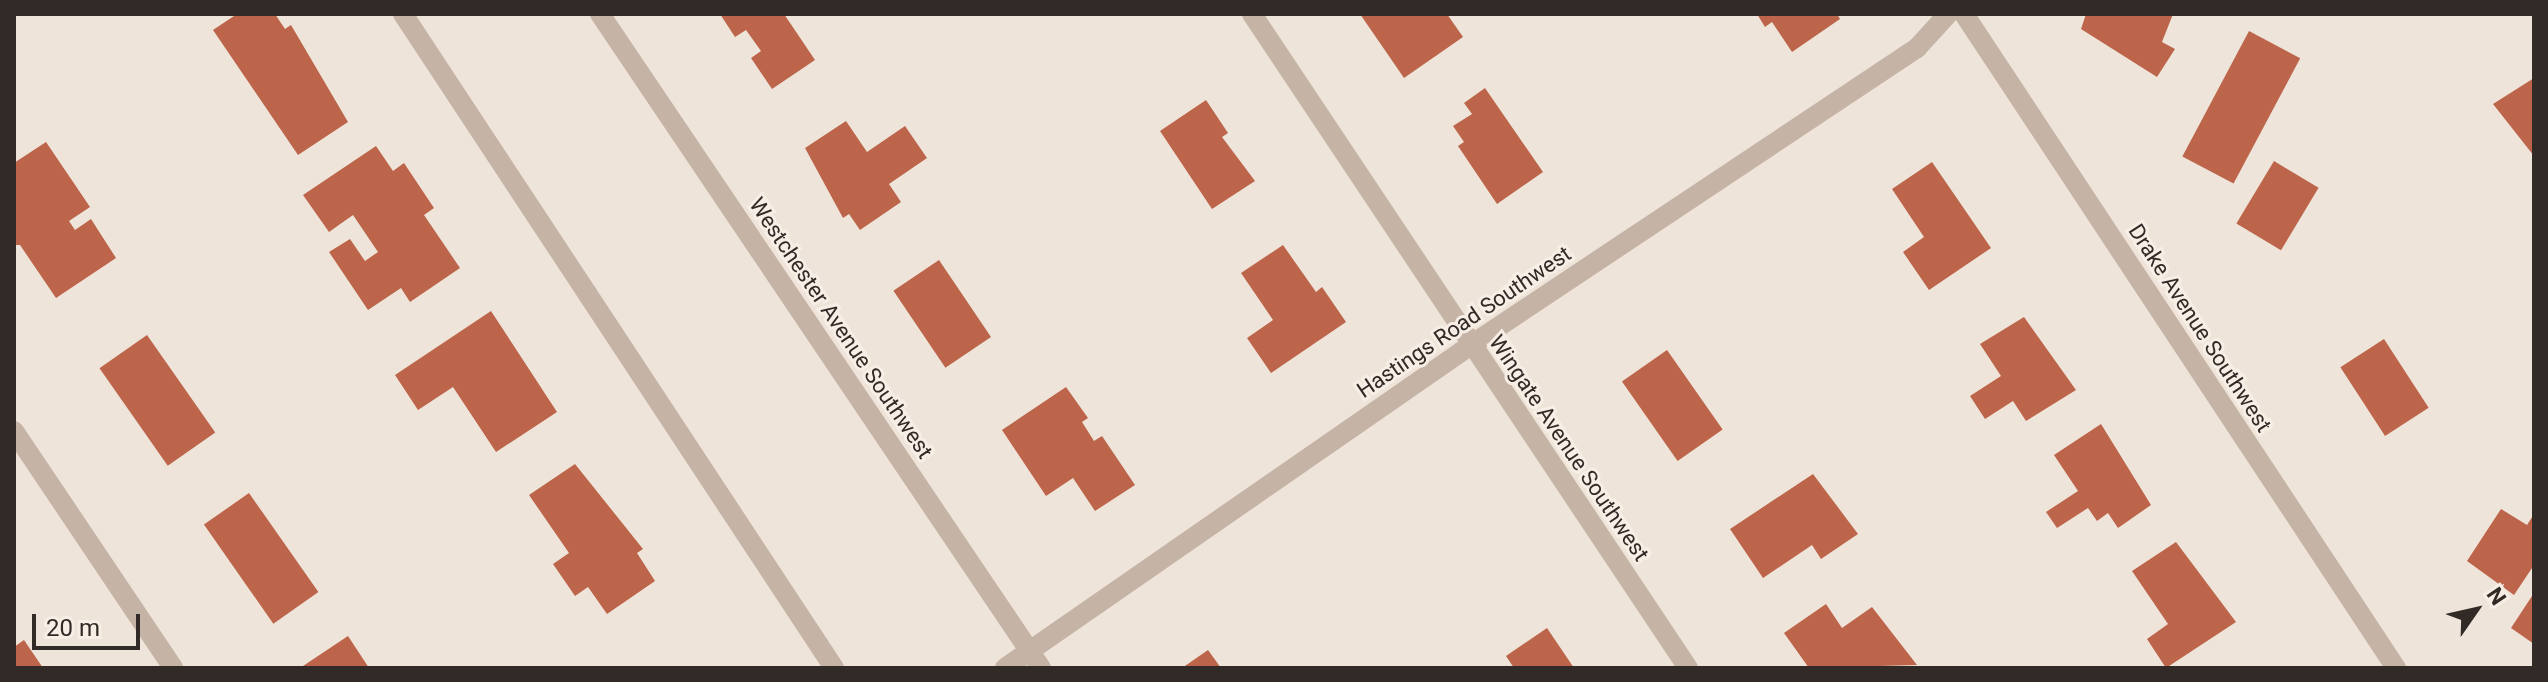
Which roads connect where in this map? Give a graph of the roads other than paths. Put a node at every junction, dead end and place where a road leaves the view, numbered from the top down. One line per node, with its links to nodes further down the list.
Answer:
1 (403, 14): 10 (street)
2 (600, 14): 8 (street, Westchester Avenue Southwest)
3 (1252, 14): 6 (street, Wingate Avenue Southwest)
4 (1948, 14): 6 (street, Hastings Road Southwest)
5 (1964, 14): 13 (street, Drake Avenue Southwest)
6 (1471, 345): 8 (street, Hastings Road Southwest); 12 (street, Wingate Avenue Southwest)
7 (14, 431): 9 (street)
8 (1035, 659): 11 (street, Hastings Road Southwest)
9 (173, 668)
10 (834, 668)
11 (1005, 668)
12 (1688, 668)
13 (2396, 668)

